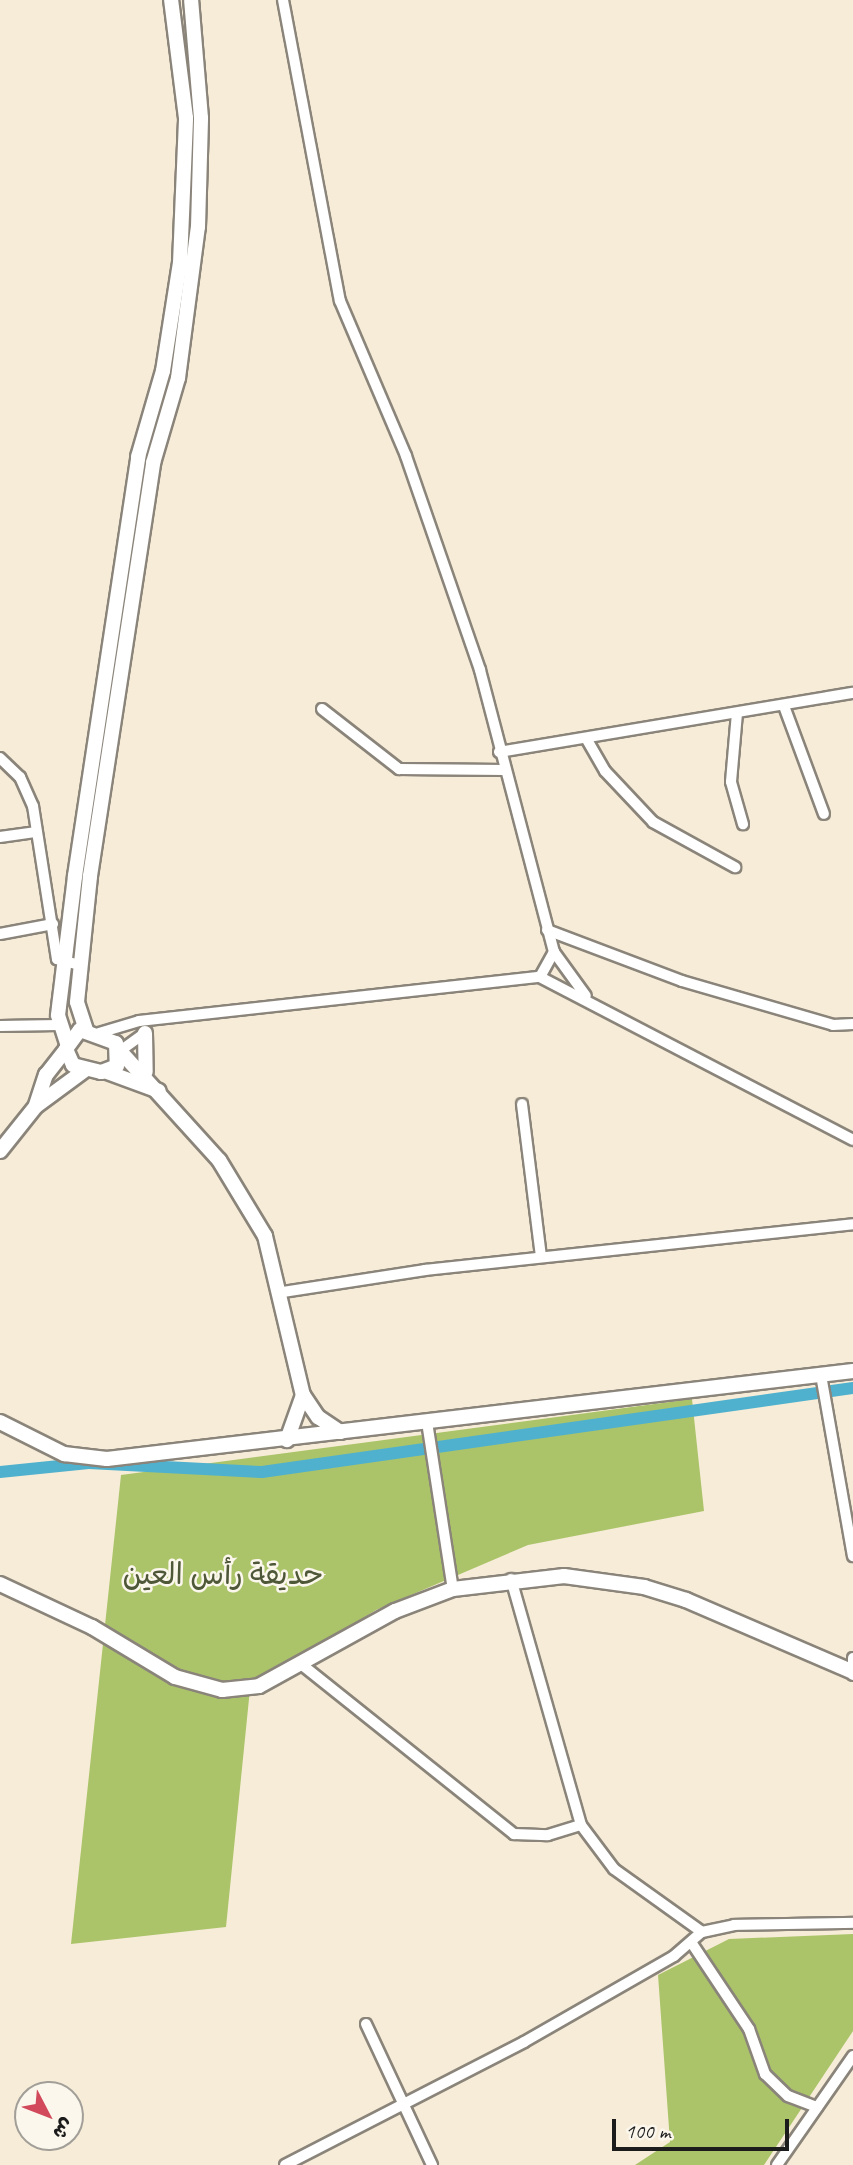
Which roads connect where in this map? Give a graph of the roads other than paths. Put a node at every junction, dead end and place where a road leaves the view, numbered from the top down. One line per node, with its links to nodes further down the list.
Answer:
1 (171, 0): 12 (street)
2 (191, 0): 12 (street)
3 (283, 0): 9 (street)
4 (853, 693): 5 (street)
5 (784, 706): 7 (street); 13 (street)
6 (322, 709): 11 (street)
7 (737, 713): 8 (street); 14 (street)
8 (586, 737): 9 (street); 17 (street)
9 (499, 752): 11 (street)
10 (0, 758): 15 (street)
11 (505, 770): 19 (street)
12 (95, 792): 22 (street); 23 (street)
13 (824, 814)
14 (743, 824)
15 (37, 832): 16 (street); 18 (street)
16 (0, 837)
17 (735, 867)
18 (53, 924): 20 (street); 22 (street)
19 (547, 930): 21 (street); 27 (street)
20 (0, 934)
21 (554, 952): 24 (street); 25 (street)
22 (63, 964): 23 (street); 28 (street)
23 (79, 965): 30 (street)
24 (540, 977): 25 (street); 26 (street)
25 (586, 996): 40 (street)
26 (152, 1019): 30 (street); 31 (street)
27 (853, 1024)
28 (58, 1025): 29 (street); 32 (street)
29 (0, 1026)
30 (93, 1031): 32 (street); 33 (street)
31 (145, 1033): 33 (street); 36 (street)
32 (66, 1046): 34 (street); 39 (street)
33 (120, 1051): 35 (street); 36 (street)
34 (85, 1070): 35 (street); 39 (street)
35 (107, 1072): 37 (street)
36 (146, 1073): 37 (street)
37 (160, 1091): 44 (street)
38 (523, 1104): 43 (street)
39 (36, 1106): 41 (street)
40 (853, 1140)
41 (0, 1152)
42 (853, 1224): 43 (street)
43 (541, 1256): 44 (street)
44 (283, 1292): 47 (street)
45 (853, 1371): 46 (street)
46 (821, 1375): 49 (street); 52 (street)
47 (303, 1395): 50 (street); 51 (street)
48 (0, 1422): 51 (street)
49 (428, 1428): 50 (street); 55 (street)
50 (340, 1433): 51 (street)
51 (287, 1440)
52 (853, 1556)
53 (511, 1578): 55 (street); 57 (street); 58 (street)
54 (0, 1584): 56 (street)
55 (453, 1590): 56 (street)
56 (301, 1664): 58 (street)
57 (850, 1666)
58 (581, 1825): 60 (street)
59 (853, 1923): 60 (street)
60 (702, 1932): 61 (street)
61 (691, 1942): 64 (street); 65 (street)
62 (366, 2024): 64 (street)
63 (853, 2056): 65 (street)
64 (407, 2104): 66 (street); 67 (street)
65 (817, 2107): 68 (street)
66 (285, 2165)
67 (432, 2165)
68 (776, 2165)

